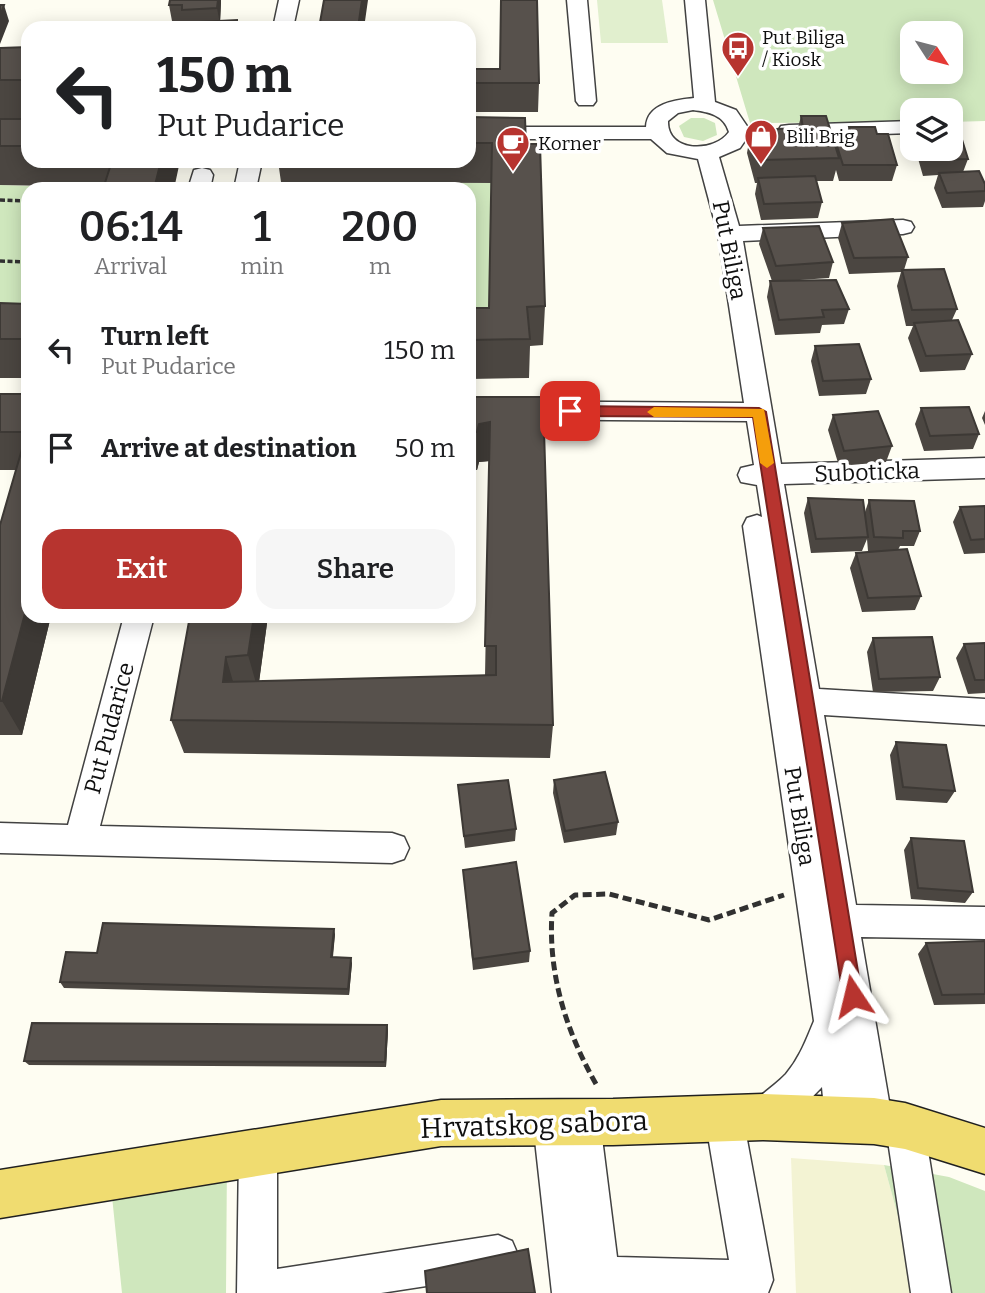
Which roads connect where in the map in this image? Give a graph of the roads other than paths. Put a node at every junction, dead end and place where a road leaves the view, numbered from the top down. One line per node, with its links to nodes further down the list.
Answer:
1 (289, 0): 4 (street)
2 (577, 0): 5 (street)
3 (695, 0): 6 (street)
4 (284, 21)
5 (586, 102)
6 (705, 105): 9 (street); 10 (street)
7 (900, 127): 9 (street)
8 (476, 132): 10 (street)
9 (740, 132): 11 (street)
10 (656, 133): 11 (street)
11 (707, 154): 13 (street, Put Biliga)
12 (902, 227): 13 (street)
13 (730, 234): 15 (street, Put Biliga)
14 (476, 410): 15 (street)
15 (761, 421): 17 (street, Put Biliga)
16 (985, 468): 17 (street, Suboticka)
17 (759, 475): 19 (street, Put Biliga); 26 (street, Put Biliga)
18 (137, 623): 22 (street, Put Pudarice)
19 (806, 701): 20 (street); 24 (street, Put Biliga)
20 (985, 712)
21 (0, 838): 22 (street)
22 (80, 840): 23 (street)
23 (392, 848)
24 (840, 920): 25 (street); 29 (street, Put Biliga)
25 (985, 923)
26 (832, 1019): 27 (street); 29 (street, Put Biliga)
27 (743, 1118): 28 (main road, Hrvatskog sabora); 29 (main road, Hrvatskog sabora); 34 (street)
28 (582, 1122): 31 (main road, Hrvatskog sabora); 34 (street)
29 (874, 1122): 30 (main road, Hrvatskog sabora); 36 (street)
30 (985, 1151)
31 (258, 1153): 32 (main road, Hrvatskog sabora); 35 (street)
32 (0, 1195)
33 (498, 1255): 35 (street)
34 (591, 1288)
35 (257, 1293)
36 (932, 1293)

